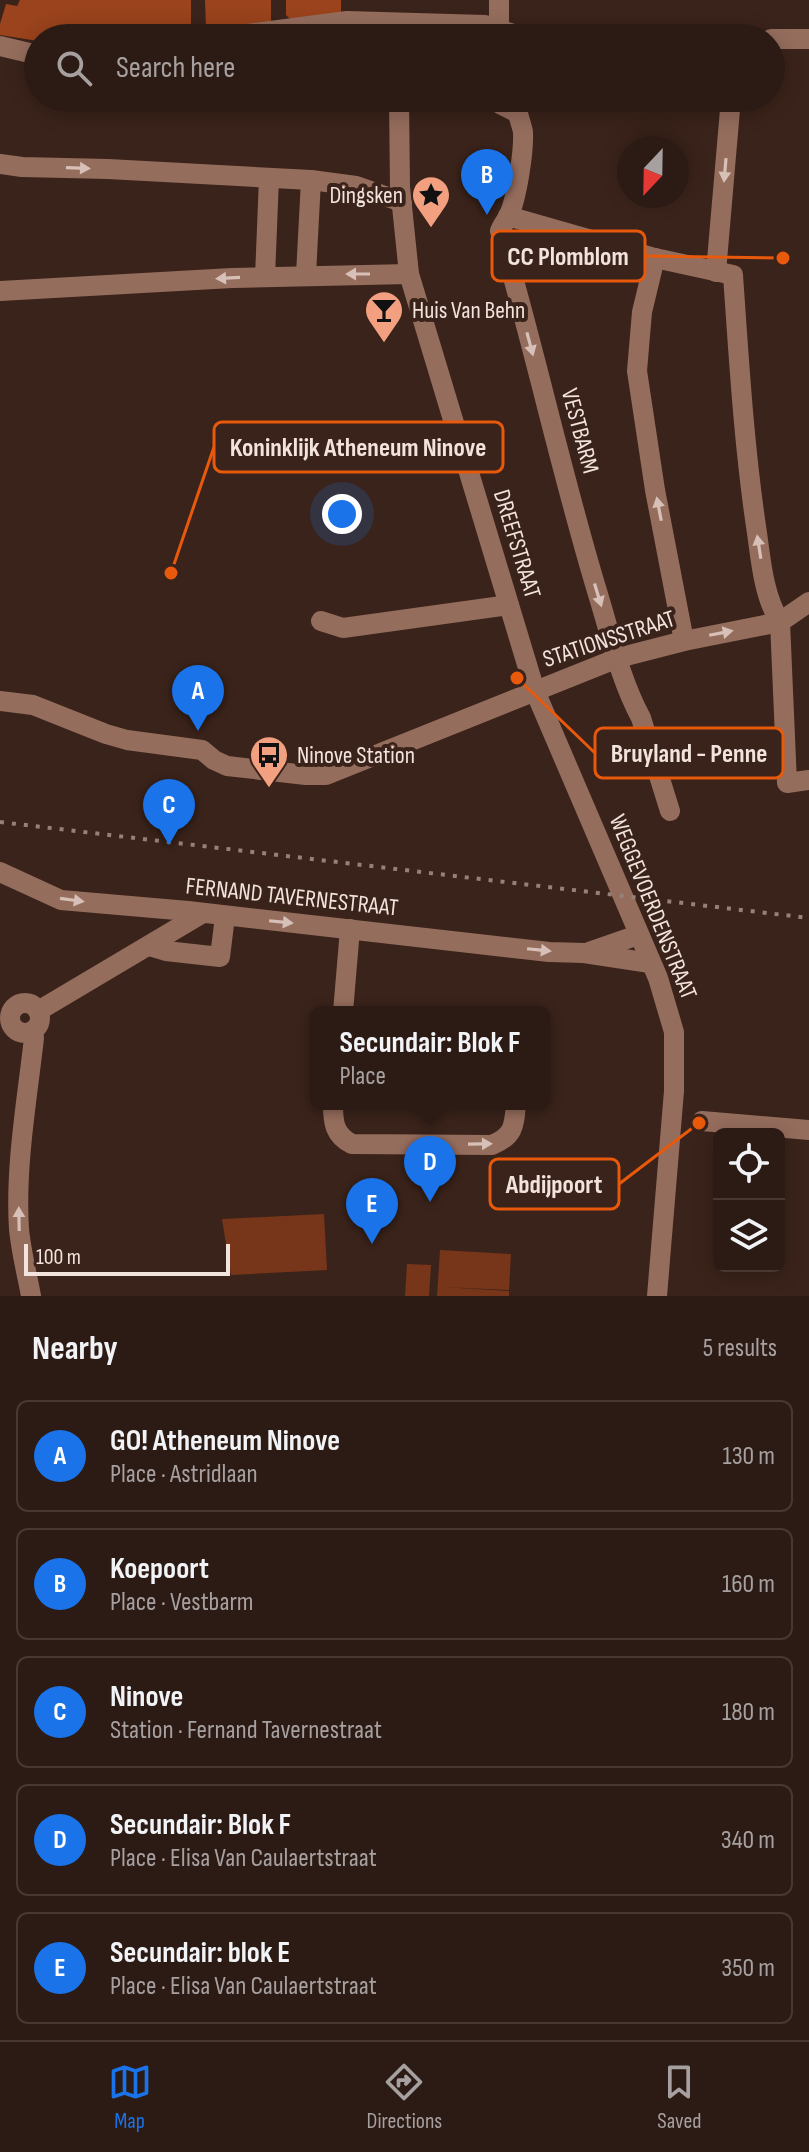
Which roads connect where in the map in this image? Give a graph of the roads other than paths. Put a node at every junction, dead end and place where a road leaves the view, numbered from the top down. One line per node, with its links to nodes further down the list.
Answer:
1 (499, 0): 4 (street)
2 (315, 24): 3 (street)
3 (363, 24)
4 (498, 24)
5 (785, 39): 6 (street)
6 (809, 39)
7 (0, 46): 8 (street)
8 (24, 52)
9 (399, 112): 15 (street, DREEFSTRAAT)
10 (516, 112): 16 (street, VESTBARM)
11 (730, 112): 19 (street, one-way to 19)
12 (0, 164): 13 (street, one-way to 13)
13 (269, 178): 14 (street); 21 (street)
14 (311, 180): 15 (street); 20 (street)
15 (402, 202): 18 (street, DREEFSTRAAT)
16 (508, 216): 17 (street); 28 (street, VESTBARM, one-way to 28)
17 (655, 258): 19 (street); 27 (street, one-way to 17)
18 (409, 274): 20 (street, one-way to 20); 24 (street, DREEFSTRAAT)
19 (725, 274): 26 (street, one-way to 19)
20 (306, 275): 21 (street)
21 (265, 277): 22 (street, one-way to 22)
22 (0, 291)
23 (809, 602): 26 (street)
24 (509, 605): 25 (street); 29 (street, DREEFSTRAAT)
25 (321, 621)
26 (780, 622): 27 (street, STATIONSSTRAAT, one-way to 26); 31 (street)
27 (684, 641): 28 (street, STATIONSSTRAAT)
28 (618, 658): 29 (street, STATIONSSTRAAT); 32 (street, VESTBARM)
29 (535, 691): 30 (street, STATIONSSTRAAT); 37 (street, WEGGEVOERDENSTRAAT)
30 (0, 701)
31 (809, 780)
32 (670, 811)
33 (0, 872): 34 (street, FERNAND TAVERNESTRAAT, one-way to 34)
34 (203, 913): 35 (street, FERNAND TAVERNESTRAAT); 38 (street)
35 (225, 916): 36 (street, FERNAND TAVERNESTRAAT, one-way to 36); 38 (street)
36 (350, 929): 39 (street, FERNAND TAVERNESTRAAT, one-way to 39); 41 (street)
37 (638, 935): 39 (street, FERNAND TAVERNESTRAAT); 40 (street, WEGGEVOERDENSTRAAT)
38 (149, 946): 42 (street)
39 (584, 953): 40 (street, FERNAND TAVERNESTRAAT)
40 (650, 963): 47 (street, WEGGEVOERDENSTRAAT)
41 (344, 1006)
42 (38, 1011): 43 (street); 44 (street)
43 (6, 1018): 44 (street)
44 (32, 1032): 49 (street, one-way to 44)
45 (334, 1110): 46 (street, one-way to 46)
46 (515, 1110)
47 (671, 1118): 48 (street); 50 (street, WEGGEVOERDENSTRAAT)
48 (809, 1130)
49 (31, 1296)
50 (657, 1296)

